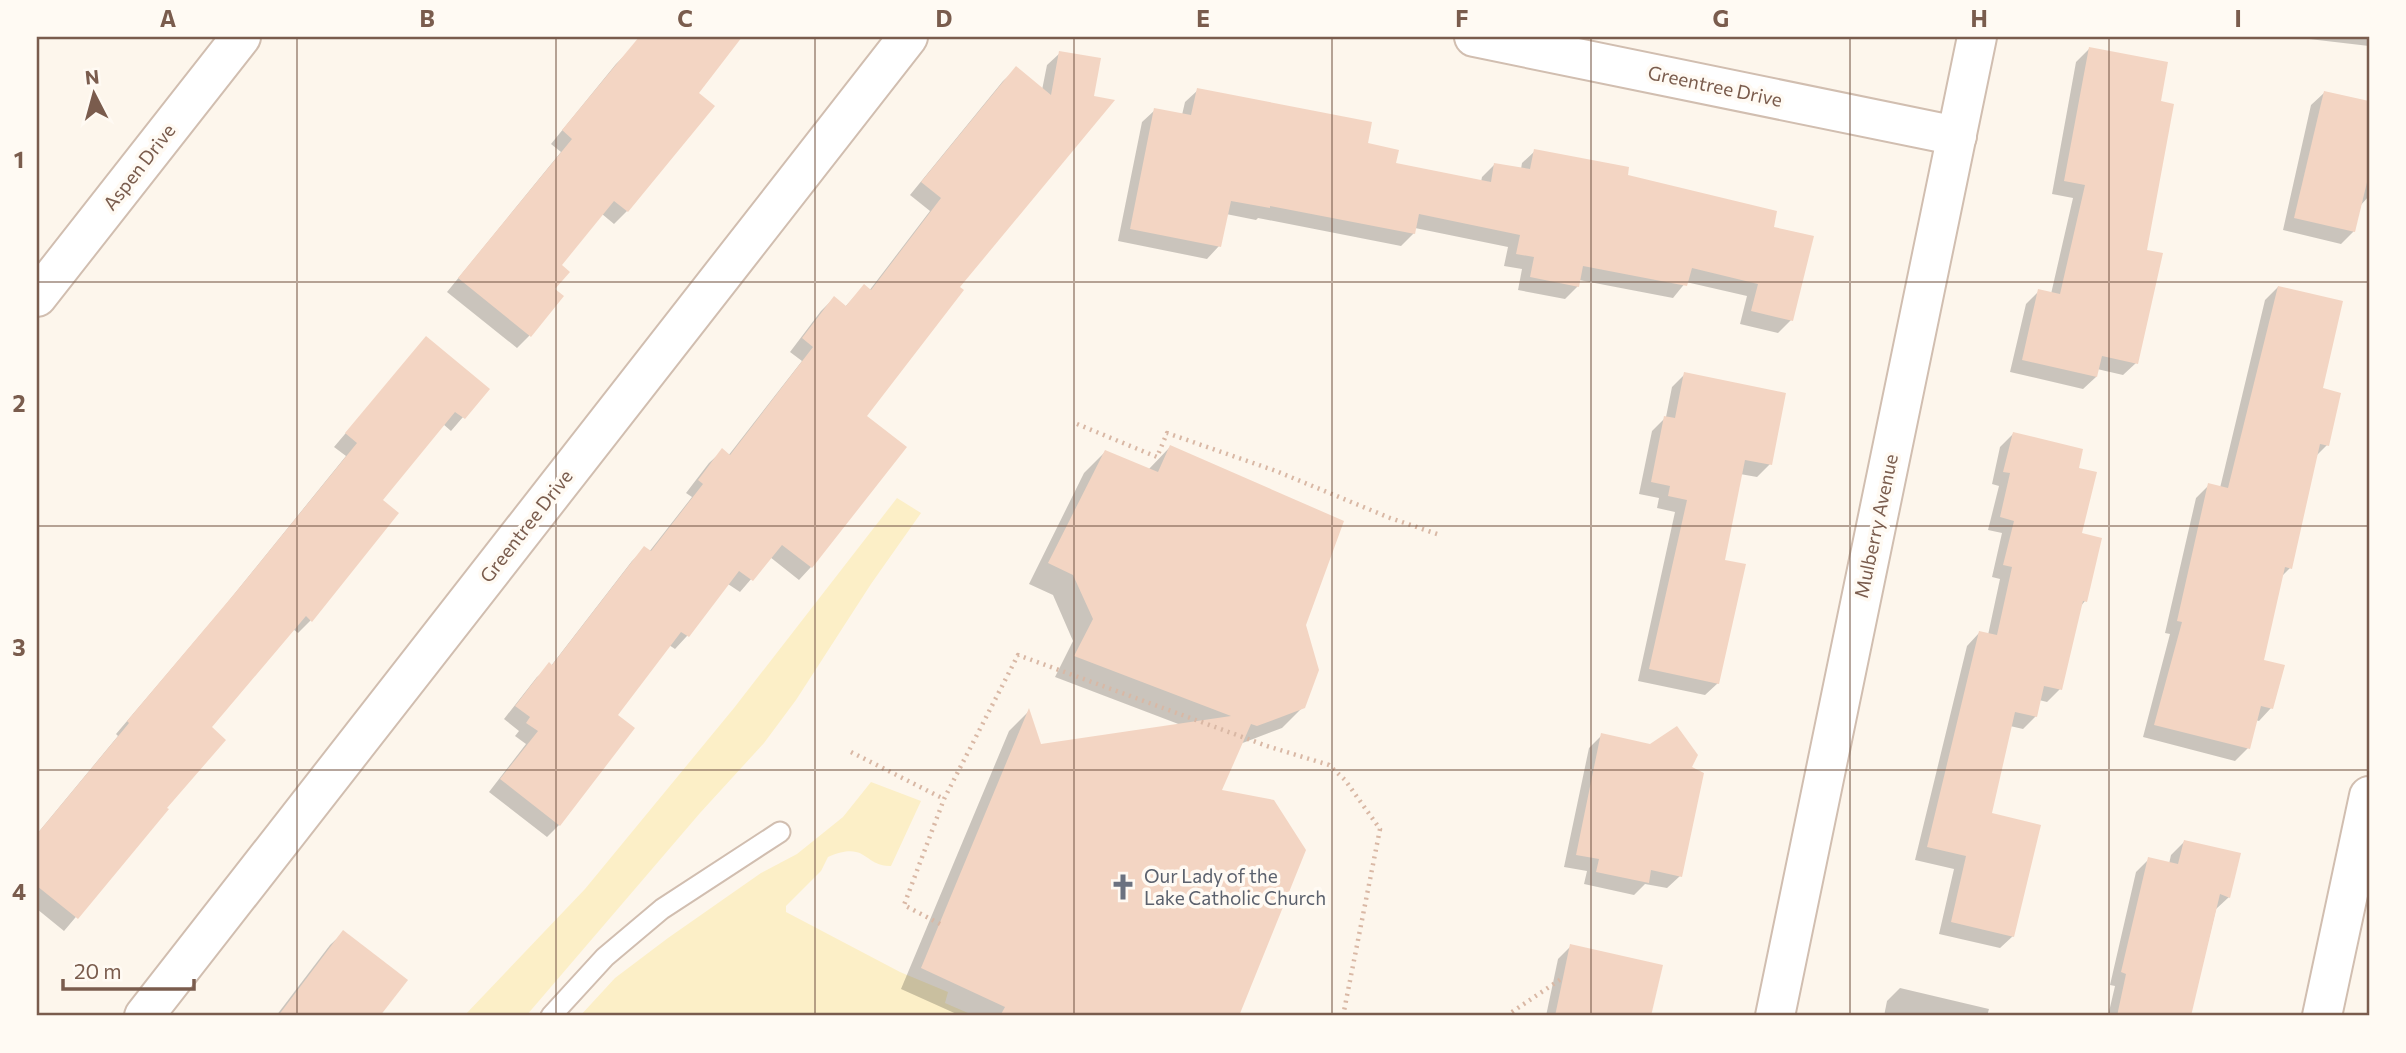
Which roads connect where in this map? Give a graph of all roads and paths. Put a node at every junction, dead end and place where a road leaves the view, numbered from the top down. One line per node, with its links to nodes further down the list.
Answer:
1 (241, 37): 6 (street, Aspen Drive)
2 (908, 37): 15 (street, Greentree Drive)
3 (1474, 37): 5 (street, Greentree Drive)
4 (1977, 37): 5 (street, Mulberry Avenue)
5 (1956, 136): 19 (street, Mulberry Avenue)
6 (37, 297)
7 (1077, 424): 8 (path)
8 (1440, 536)
9 (850, 752): 11 (path)
10 (2369, 796): 20 (street)
11 (944, 799): 13 (path); 17 (path)
12 (780, 832): 16 (lane)
13 (940, 924)
14 (1563, 977): 18 (path)
15 (144, 1016)
16 (551, 1016)
17 (1343, 1016)
18 (1506, 1016)
19 (1775, 1016)
20 (2322, 1016)

